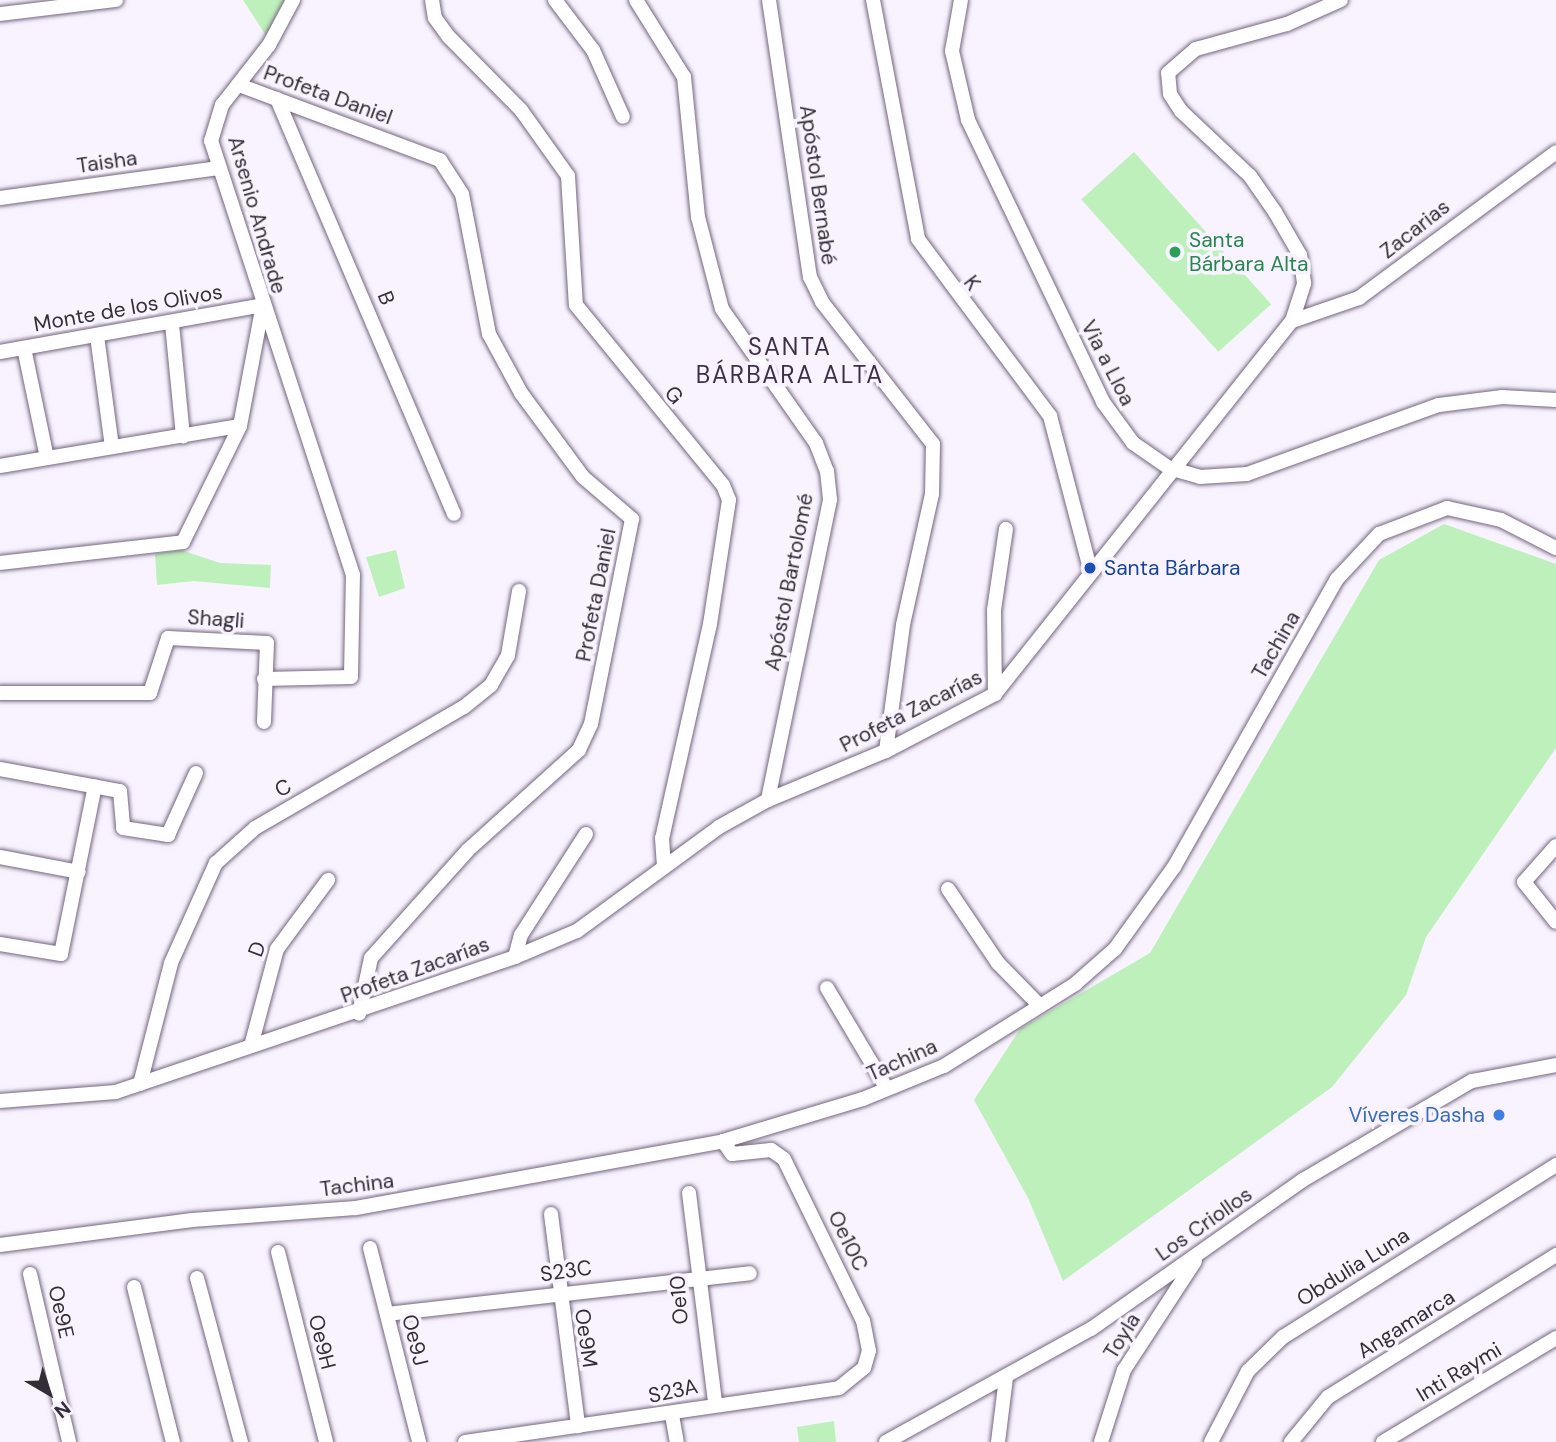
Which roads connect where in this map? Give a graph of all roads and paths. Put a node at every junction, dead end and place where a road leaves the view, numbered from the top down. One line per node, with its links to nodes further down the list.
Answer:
1 (116, 0): 10 (street)
2 (293, 0): 11 (street, Arsenio Andrade)
3 (432, 0): 48 (street, G)
4 (555, 0): 13 (street)
5 (636, 0): 44 (street, Apóstol Bartolomé)
6 (769, 0): 40 (street, Apóstol Bernabé)
7 (873, 0): 34 (street, K)
8 (961, 0): 29 (street, Via a Lloa)
9 (1341, 0): 18 (street, Profeta Zacarías)
10 (0, 14)
11 (239, 85): 12 (street, Profeta Daniel); 15 (street, Arsenio Andrade)
12 (277, 99): 30 (street, B); 57 (street, Profeta Daniel)
13 (623, 117)
14 (1556, 152): 18 (street, Zacarias)
15 (219, 168): 16 (street, Taisha); 17 (street, Arsenio Andrade)
16 (0, 198)
17 (263, 305): 19 (street, Monte de los Olivos); 24 (street, Arsenio Andrade); 36 (street)
18 (1292, 321): 29 (street, Profeta Zacarías)
19 (172, 324): 20 (street, Monte de los Olivos); 25 (street)
20 (97, 336): 21 (street, Monte de los Olivos); 26 (street)
21 (24, 348): 22 (street, Monte de los Olivos); 27 (street)
22 (0, 352)
23 (1556, 400): 29 (street, Via a Lloa)
24 (240, 426): 25 (street); 33 (street, Arsenio Andrade)
25 (183, 436): 26 (street)
26 (112, 447): 27 (street)
27 (47, 458): 28 (street)
28 (0, 466)
29 (1169, 468): 34 (street, Profeta Zacarías)
30 (454, 514)
31 (1006, 529): 38 (street)
32 (1556, 548): 56 (street, Tachina)
33 (0, 563)
34 (1090, 568): 38 (street, Profeta Zacarías)
35 (519, 591): 60 (street, C)
36 (264, 679): 37 (street, Shagli); 39 (street, Shagli)
37 (0, 693)
38 (995, 694): 40 (street, Profeta Zacarías)
39 (264, 722)
40 (886, 751): 44 (street, Profeta Zacarías)
41 (0, 769): 43 (street)
42 (196, 773): 43 (street)
43 (94, 786): 49 (street)
44 (768, 800): 48 (street, Profeta Zacarías)
45 (586, 834): 54 (street)
46 (1556, 846): 52 (street)
47 (0, 857): 49 (street)
48 (664, 865): 54 (street, Profeta Zacarías)
49 (79, 872): 53 (street)
50 (328, 880): 58 (street, D)
51 (948, 889): 56 (street)
52 (1556, 922)
53 (0, 944)
54 (516, 957): 57 (street, Profeta Zacarías)
55 (827, 988): 61 (street)
56 (1040, 1006): 61 (street, Tachina)
57 (359, 1014): 58 (street, Profeta Zacarías)
58 (251, 1046): 60 (street, Profeta Zacarías)
59 (1556, 1065): 71 (street, Los Criollos)
60 (140, 1084): 62 (street, Profeta Zacarías)
61 (887, 1089): 63 (street, Tachina)
62 (0, 1101)
63 (723, 1141): 67 (street, Tachina); 80 (street, Oe10C)
64 (1556, 1165): 95 (street, Obdulia Luna)
65 (689, 1194): 74 (street, Oe10)
66 (551, 1214): 77 (street, Oe9M)
67 (0, 1245)
68 (370, 1248): 78 (street, Oe9J)
69 (278, 1252): 88 (street, Oe9H)
70 (1556, 1255): 96 (street, Angamarca)
71 (1196, 1260): 81 (street, Los Criollos); 94 (street, Toyla)
72 (750, 1273): 74 (street, S23C)
73 (30, 1274): 85 (street, Oe9E)
74 (699, 1276): 77 (street, S23C); 82 (street, Oe10)
75 (197, 1278): 87 (street)
76 (134, 1287): 86 (street)
77 (559, 1293): 78 (street, S23C); 84 (street, Oe9M)
78 (387, 1314): 89 (street, Oe9J)
79 (1556, 1338): 97 (street, Inti Raymi)
80 (869, 1351): 82 (street, S23A)
81 (1006, 1378): 92 (street, Los Criollos); 93 (street)
82 (715, 1403): 83 (street, S23A)
83 (672, 1415): 84 (street, S23A); 91 (street)
84 (578, 1426): 90 (street, S23A)
85 (69, 1442)
86 (173, 1442)
87 (241, 1442)
88 (326, 1442)
89 (419, 1442)
90 (465, 1442)
91 (677, 1442)
92 (886, 1442)
93 (998, 1442)
94 (1101, 1442)
95 (1211, 1442)
96 (1291, 1442)
97 (1383, 1442)

